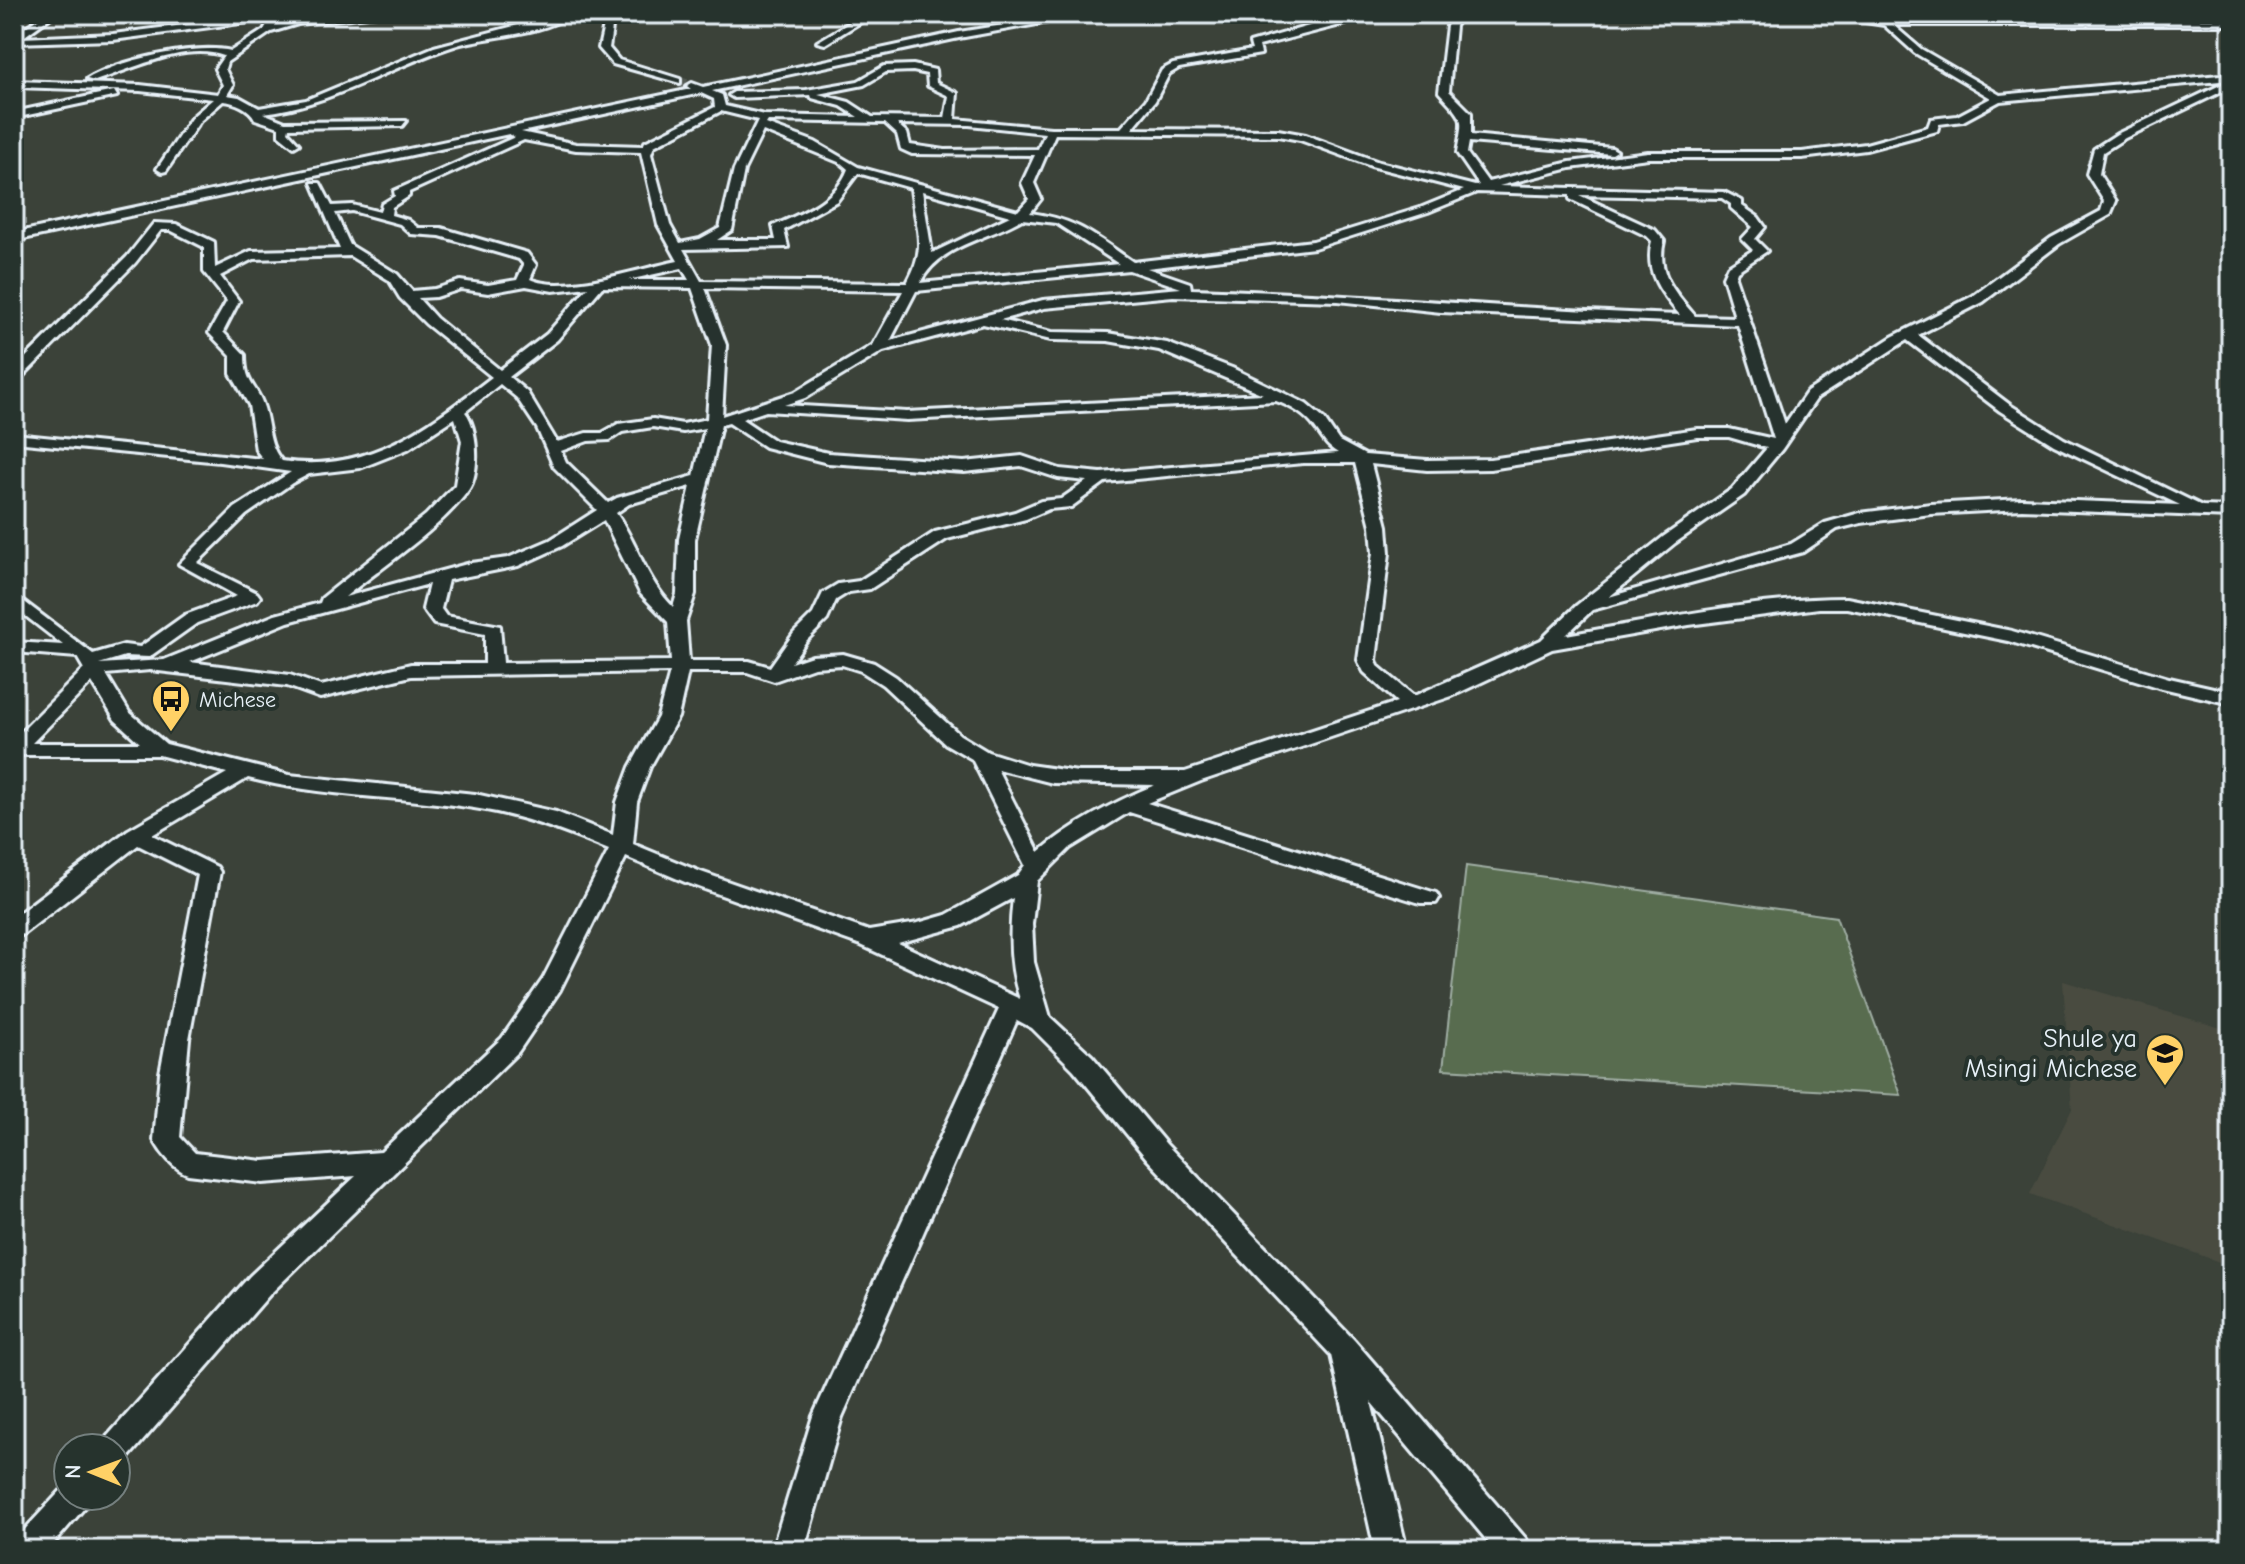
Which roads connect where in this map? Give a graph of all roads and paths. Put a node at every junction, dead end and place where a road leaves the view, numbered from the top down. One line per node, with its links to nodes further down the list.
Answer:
1 (48, 14): 15 (street); 19 (street)
2 (238, 14): 13 (street)
3 (382, 14): 18 (street)
4 (568, 14): 32 (street)
5 (604, 14): 26 (street)
6 (852, 14): 17 (street)
7 (870, 14): 17 (street)
8 (1089, 14): 22 (street)
9 (1379, 14): 41 (street)
10 (1459, 14): 43 (street)
11 (1819, 14): 14 (street)
12 (278, 15): 13 (street); 18 (street)
13 (261, 18): 19 (street)
14 (1884, 18): 16 (street); 31 (street)
15 (22, 20)
16 (2231, 22)
17 (847, 26): 20 (street)
18 (269, 30): 21 (street)
19 (14, 40)
20 (822, 42)
21 (228, 56): 25 (street); 30 (street)
22 (784, 73): 26 (street); 27 (street)
23 (2231, 80): 31 (street); 73 (street)
24 (14, 84): 25 (street)
25 (63, 84): 28 (street); 29 (street)
26 (703, 92): 27 (street); 34 (street); 42 (street); 45 (street)
27 (803, 92): 35 (street); 37 (street)
28 (166, 93): 30 (street); 33 (street)
29 (14, 95)
30 (220, 98): 32 (street); 48 (street)
31 (1998, 98): 47 (street)
32 (257, 111): 39 (street)
33 (14, 115)
34 (763, 122): 35 (street); 49 (street); 58 (street)
35 (873, 122): 36 (street)
36 (889, 122): 37 (street); 46 (street)
37 (949, 122): 40 (street)
38 (402, 123): 39 (street)
39 (284, 125): 44 (street)
40 (1051, 131): 41 (street); 46 (street)
41 (1124, 131): 51 (street)
42 (516, 135): 45 (street); 56 (street); 57 (street)
43 (1464, 138): 47 (street); 51 (street)
44 (294, 144)
45 (646, 149): 58 (street)
46 (1043, 152): 55 (street)
47 (1627, 156): 51 (street)
48 (162, 169)
49 (854, 169): 52 (street); 58 (street)
50 (316, 185): 54 (street)
51 (1480, 188): 53 (street); 62 (street)
52 (916, 189): 55 (street); 60 (street)
53 (1564, 192): 71 (street); 72 (street)
54 (327, 210): 56 (street); 59 (street)
55 (1019, 215): 60 (street); 62 (street)
56 (385, 218): 65 (street)
57 (14, 237)
58 (685, 245): 61 (street)
59 (351, 252): 63 (street); 69 (street)
60 (925, 263): 67 (street)
61 (684, 264): 64 (street); 66 (street)
62 (1130, 266): 67 (street); 68 (street)
63 (212, 275): 75 (street); 86 (street)
64 (598, 282): 65 (street); 66 (street); 76 (street)
65 (525, 283): 69 (street)
66 (697, 284): 67 (street); 81 (street)
67 (915, 287): 74 (street)
68 (1209, 293): 70 (street); 71 (street)
69 (405, 295): 76 (street)
70 (981, 320): 74 (street); 77 (street)
71 (1692, 320): 72 (street)
72 (1744, 321): 83 (street)
73 (1908, 334): 83 (street); 91 (street)
74 (878, 348): 78 (street)
75 (14, 377)
76 (501, 377): 79 (street); 84 (street)
77 (1283, 398): 78 (street); 85 (street)
78 (762, 409): 80 (street)
79 (457, 411): 86 (street); 96 (street)
80 (731, 418): 81 (street); 88 (street)
81 (714, 422): 84 (street); 89 (street)
82 (14, 438): 86 (street)
83 (1780, 442): 85 (street); 97 (street)
84 (553, 449): 90 (street)
85 (1362, 459): 88 (street); 107 (street)
86 (276, 464)
87 (304, 471): 101 (street)
88 (1101, 478): 105 (street)
89 (699, 479): 90 (street); 98 (street)
90 (605, 509): 94 (street); 98 (street)
91 (2207, 511): 92 (street); 93 (street); 97 (street)
92 (2231, 512)
93 (2231, 522)
94 (440, 576): 96 (street); 104 (street)
95 (14, 599): 101 (street)
96 (319, 609): 102 (street)
97 (1583, 609): 99 (street)
98 (677, 621): 103 (street)
99 (1547, 644): 106 (street); 107 (street)
100 (14, 647): 101 (street)
101 (88, 661): 102 (street); 108 (street); 109 (street)
102 (150, 665): 104 (street)
103 (680, 667): 104 (street); 105 (street); 115 (street)
104 (494, 668)
105 (774, 675): 110 (street)
106 (2231, 698)
107 (1410, 703): 112 (street)
108 (15, 748): 109 (street)
109 (159, 749): 111 (street)
110 (980, 756): 112 (street); 116 (street)
111 (244, 772): 114 (street); 115 (street)
112 (1194, 776): 113 (street)
113 (1127, 804): 116 (street); 117 (street)
114 (135, 835): 118 (street); 122 (street)
115 (622, 845): 119 (street); 122 (street)
116 (1031, 873): 119 (street); 121 (street)
117 (1428, 898)
118 (14, 929)
119 (869, 939): 120 (street)
120 (1012, 1005): 121 (street); 127 (street)
121 (1040, 1022): 123 (street)
122 (384, 1163): 124 (street)
123 (1344, 1349): 128 (street); 129 (street)
124 (131, 1432)
125 (60, 1512): 126 (street)
126 (27, 1550)
127 (788, 1550)
128 (1391, 1550)
129 (1515, 1550)

